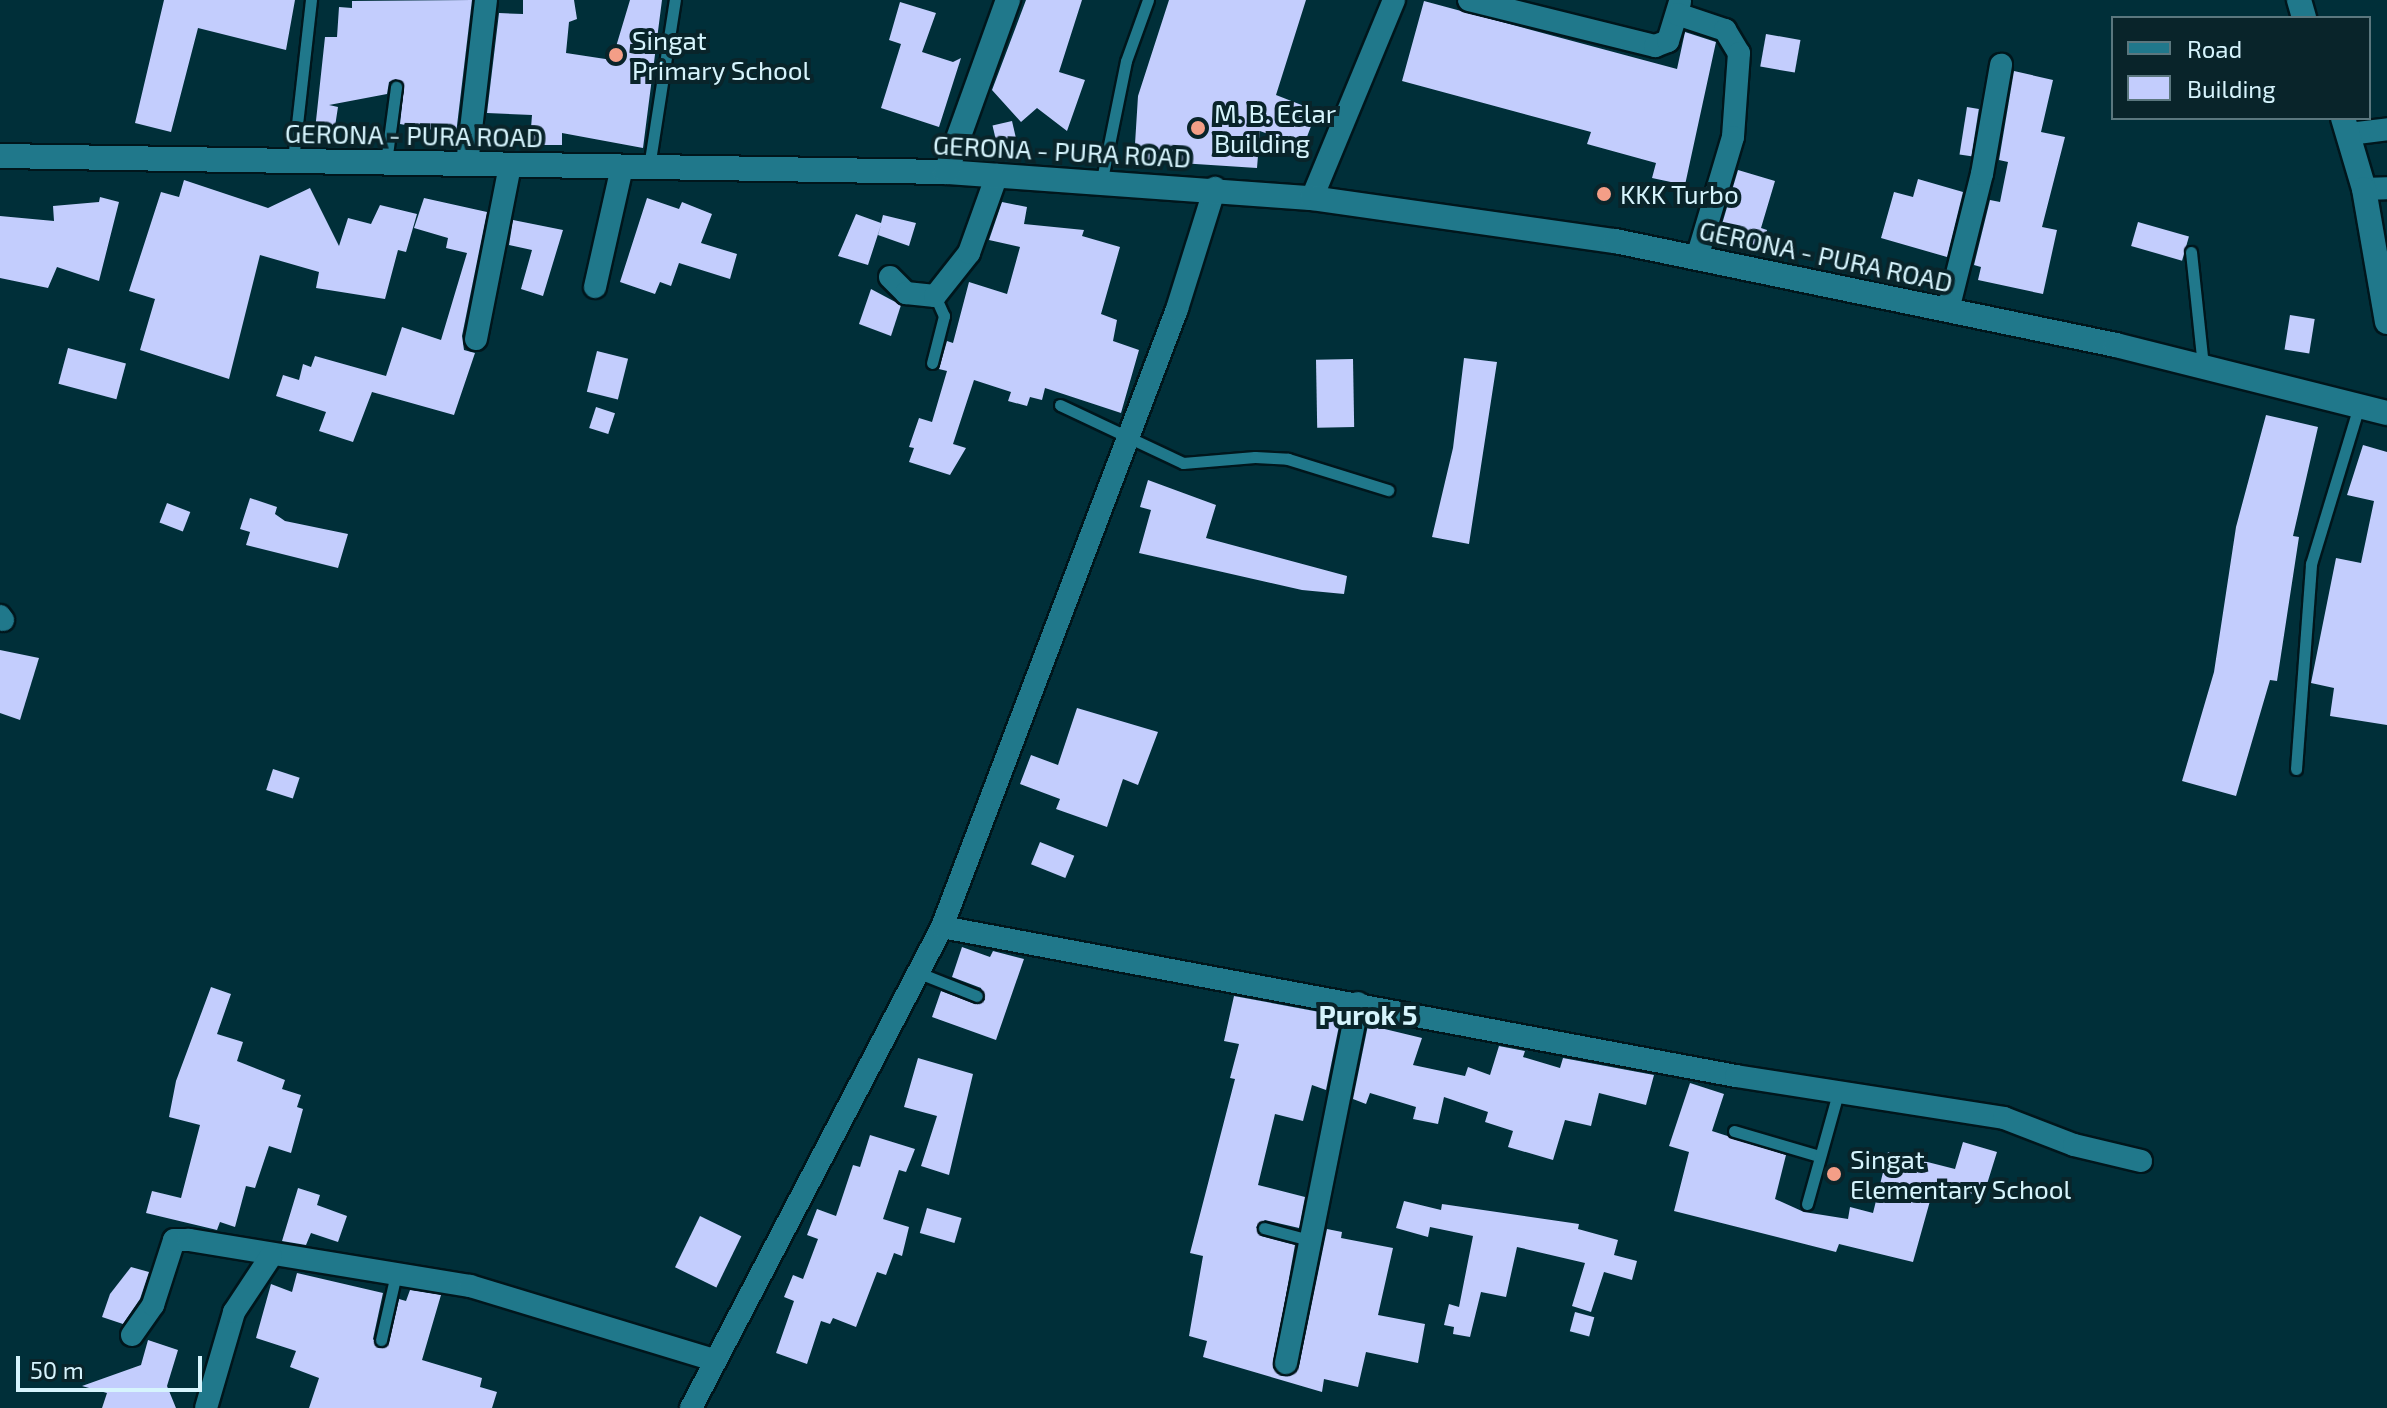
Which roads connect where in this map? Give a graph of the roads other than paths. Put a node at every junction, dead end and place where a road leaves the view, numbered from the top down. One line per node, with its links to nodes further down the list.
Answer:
1 (311, 0): 14 (lane)
2 (486, 0): 16 (street)
3 (675, 0): 19 (lane)
4 (1008, 0): 20 (main road)
5 (1148, 0): 22 (lane)
6 (1394, 0): 25 (street)
7 (1469, 0): 8 (street)
8 (1678, 7): 27 (street)
9 (2001, 65): 31 (street)
10 (396, 87): 15 (lane)
11 (2346, 126): 12 (street); 24 (main road)
12 (2387, 129)
13 (0, 156): 14 (main road, GERONA - PURA ROAD)
14 (293, 160): 15 (main road, GERONA - PURA ROAD)
15 (386, 162): 16 (main road, GERONA - PURA ROAD)
16 (467, 164): 17 (main road, GERONA - PURA ROAD)
17 (510, 165): 18 (main road, GERONA - PURA ROAD); 33 (street)
18 (622, 167): 19 (main road, GERONA - PURA ROAD); 29 (street)
19 (649, 167): 20 (main road, GERONA - PURA ROAD)
20 (946, 172): 21 (main road, GERONA - PURA ROAD)
21 (997, 175): 22 (main road, GERONA - PURA ROAD); 30 (street)
22 (1102, 179): 23 (main road, GERONA - PURA ROAD)
23 (1215, 188): 25 (main road, GERONA - PURA ROAD); 39 (street)
24 (2376, 188): 32 (main road)
25 (1312, 198): 27 (main road, GERONA - PURA ROAD)
26 (2191, 252): 35 (lane)
27 (1697, 258): 31 (main road, GERONA - PURA ROAD)
28 (890, 277): 30 (street)
29 (595, 287)
30 (935, 296): 34 (lane)
31 (1948, 310): 35 (main road, GERONA - PURA ROAD)
32 (2386, 312)
33 (476, 339)
34 (932, 363)
35 (2203, 368): 37 (main road, GERONA - PURA ROAD)
36 (1060, 405): 39 (lane)
37 (2359, 406): 38 (main road, GERONA - PURA ROAD); 41 (lane)
38 (2387, 413)
39 (1129, 439): 40 (lane); 42 (street)
40 (1388, 490)
41 (2296, 769)
42 (942, 927): 43 (street); 45 (street)
43 (919, 973): 44 (lane); 57 (street)
44 (977, 996)
45 (1358, 1003): 46 (street); 52 (street)
46 (1838, 1093): 48 (lane); 49 (street)
47 (1734, 1131): 48 (lane)
48 (1819, 1156): 50 (lane)
49 (2141, 1161)
50 (1807, 1204)
51 (1264, 1228): 52 (lane)
52 (1309, 1240): 58 (street)
53 (271, 1256): 54 (street); 55 (street); 59 (street)
54 (397, 1273): 56 (lane); 57 (street)
55 (132, 1335)
56 (381, 1340)
57 (714, 1360): 60 (street)
58 (1286, 1363)
59 (206, 1408)
60 (691, 1408)

